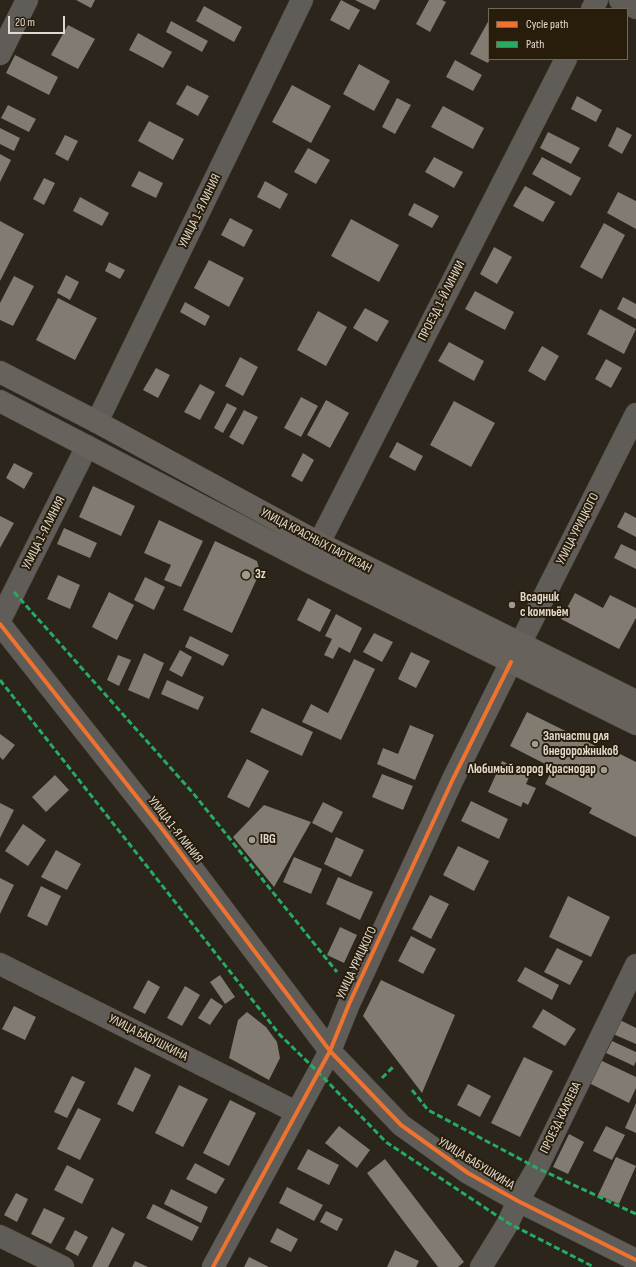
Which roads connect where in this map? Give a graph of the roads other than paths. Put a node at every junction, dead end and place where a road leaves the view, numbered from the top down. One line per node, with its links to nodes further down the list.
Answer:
1 (27, 0): 5 (street)
2 (302, 0): 10 (street, УЛИЦА 1-Я ЛИНИЯ)
3 (620, 0): 4 (street)
4 (636, 8)
5 (0, 54)
6 (565, 60): 12 (street, ПРОЕЗД 1-Й ЛИНИИ)
7 (0, 372): 10 (highway, УЛИЦА КРАСНЫХ ПАРТИЗАН)
8 (0, 401): 11 (highway, УЛИЦА КРАСНЫХ ПАРТИЗАН)
9 (636, 414): 15 (street, УЛИЦА УРИЦКОГО)
10 (96, 422): 12 (highway, УЛИЦА КРАСНЫХ ПАРТИЗАН)
11 (87, 446): 13 (street, УЛИЦА 1-Я ЛИНИЯ); 15 (highway, УЛИЦА КРАСНЫХ ПАРТИЗАН)
12 (318, 543): 15 (highway, УЛИЦА КРАСНЫХ ПАРТИЗАН)
13 (0, 620)
14 (0, 624): 20 (street, УЛИЦА 1-Я ЛИНИЯ)
15 (515, 653): 16 (highway, УЛИЦА КРАСНЫХ ПАРТИЗАН); 17 (highway, УЛИЦА КРАСНЫХ ПАРТИЗАН); 20 (street, УЛИЦА УРИЦКОГО)
16 (636, 701)
17 (636, 724)
18 (0, 964): 21 (street, УЛИЦА БАБУШКИНА)
19 (636, 965): 22 (street, ПРОЕЗД КАЛЯЕВА)
20 (330, 1052): 21 (street, УЛИЦА УРИЦКОГО); 22 (street, УЛИЦА БАБУШКИНА)
21 (296, 1112): 26 (street, УЛИЦА УРИЦКОГО)
22 (518, 1201): 24 (street, УЛИЦА БАБУШКИНА); 27 (street, ПРОЕЗД КАЛЯЕВА)
23 (0, 1236): 25 (street)
24 (636, 1260)
25 (63, 1267)
26 (213, 1267)
27 (481, 1267)

